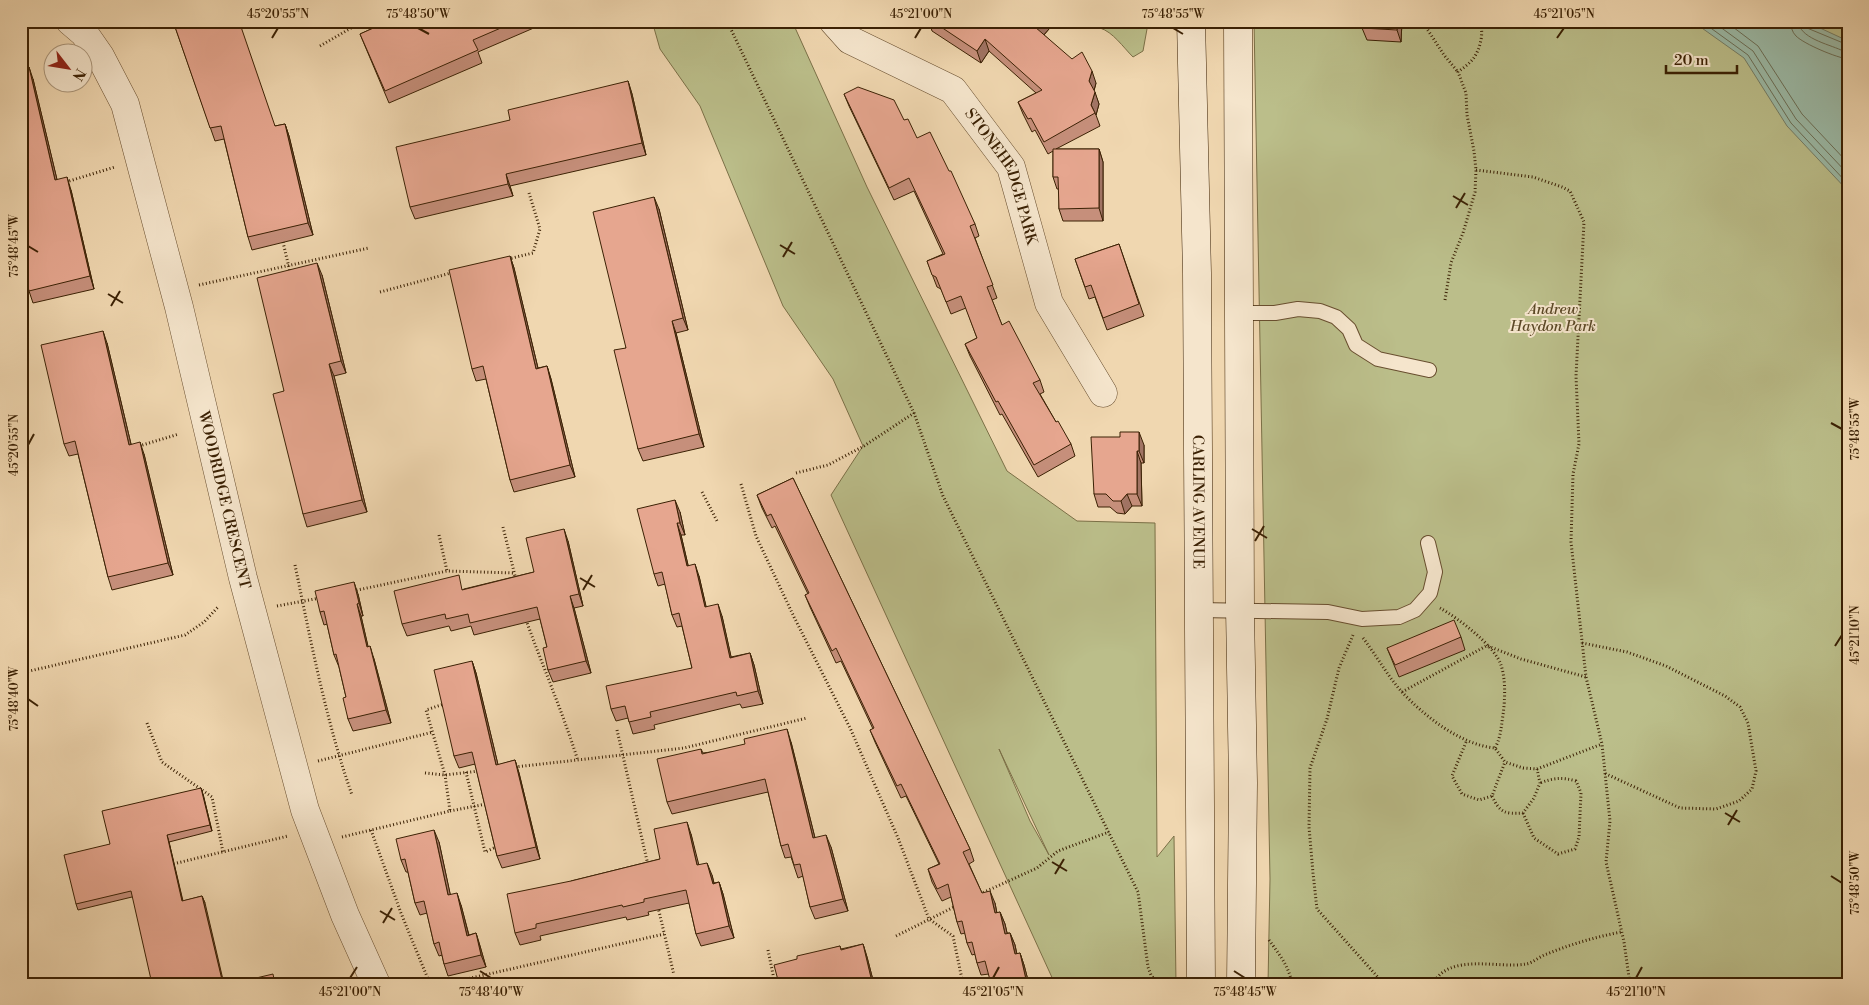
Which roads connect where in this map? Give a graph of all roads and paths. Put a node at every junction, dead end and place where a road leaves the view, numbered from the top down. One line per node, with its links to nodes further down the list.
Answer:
1 (70, 21): 21 (main road, WOODRIDGE CRESCENT)
2 (363, 21): 9 (path)
3 (726, 21): 27 (path)
4 (833, 21): 26 (main road, STONEHEDGE PARK)
5 (1191, 21): 47 (main road, CARLING AVENUE)
6 (1238, 21): 24 (main road)
7 (1422, 21): 10 (path)
8 (1479, 21): 10 (path)
9 (320, 46)
10 (1458, 72): 12 (path)
11 (116, 167): 13 (path)
12 (1476, 170): 23 (path); 52 (path)
13 (64, 182)
14 (529, 193): 17 (path)
15 (283, 242): 18 (path)
16 (369, 248): 18 (path)
17 (506, 260)
18 (288, 265): 20 (path); 21 (path)
19 (452, 273): 22 (path)
20 (290, 274)
21 (175, 290): 84 (main road, WOODRIDGE CRESCENT)
22 (380, 292)
23 (1445, 300)
24 (1238, 313): 25 (lane); 48 (main road)
25 (1429, 370)
26 (1103, 393)
27 (914, 413): 30 (path); 86 (path)
28 (179, 434): 29 (path)
29 (137, 447)
30 (796, 473)
31 (741, 484): 95 (path)
32 (702, 492): 33 (path)
33 (717, 521)
34 (503, 528): 39 (path)
35 (439, 535): 38 (path)
36 (1428, 543): 43 (lane)
37 (295, 565): 44 (path)
38 (447, 571): 39 (path); 41 (path)
39 (514, 573): 40 (path)
40 (516, 582)
41 (351, 592)
42 (322, 598): 44 (path)
43 (1425, 600): 49 (lane); 53 (path)
44 (302, 602): 45 (path); 65 (path)
45 (276, 606)
46 (218, 607): 54 (path)
47 (1198, 610): 48 (lane); 108 (main road, CARLING AVENUE)
48 (1240, 610): 49 (lane); 109 (main road)
49 (1350, 617): 51 (path)
50 (526, 619): 67 (path)
51 (1353, 637): 56 (path); 111 (path)
52 (1582, 643): 55 (path); 75 (path)
53 (1488, 645): 55 (path); 56 (path); 64 (path)
54 (21, 673)
55 (1586, 677): 63 (path)
56 (1402, 692): 62 (path)
57 (444, 704): 61 (path)
58 (807, 718): 66 (path)
59 (147, 723): 89 (path)
60 (617, 730): 66 (path)
61 (433, 732): 65 (path); 76 (path)
62 (1466, 742): 64 (path); 79 (path)
63 (1602, 744): 71 (path); 75 (path)
64 (1494, 748): 69 (path)
65 (338, 755): 68 (path); 78 (path)
66 (623, 756): 67 (path); 91 (path)
67 (578, 761): 70 (path)
68 (312, 762)
69 (1504, 762): 71 (path); 79 (path)
70 (514, 767)
71 (1537, 770): 77 (path)
72 (481, 771): 73 (path)
73 (466, 772): 76 (path); 81 (path)
74 (425, 773): 76 (path)
75 (1604, 773): 96 (path)
76 (445, 775): 82 (path)
77 (1540, 783): 83 (path); 83 (path)
78 (352, 796)
79 (1492, 796): 83 (path)
80 (486, 804): 81 (path)
81 (474, 806): 82 (path); 88 (path)
82 (450, 810): 85 (path)
83 (1523, 813)
84 (313, 829): 89 (path); 102 (main road, WOODRIDGE CRESCENT)
85 (371, 830): 87 (path); 103 (path)
86 (1108, 832): 92 (path); 107 (path)
87 (338, 838)
88 (496, 847)
89 (223, 852): 90 (path)
90 (177, 863)
91 (649, 868)
92 (976, 896)
93 (960, 904): 95 (path)
94 (658, 906): 97 (path)
95 (929, 919): 98 (path); 106 (path)
96 (1621, 932): 112 (path); 113 (path)
97 (664, 934): 101 (path); 104 (path)
98 (896, 936)
99 (1269, 940): 110 (path)
100 (768, 950): 105 (path)
101 (674, 975)
102 (376, 984)
103 (430, 984)
104 (445, 984)
105 (774, 984)
106 (963, 984)
107 (1158, 984)
108 (1201, 984)
109 (1241, 984)
110 (1292, 984)
111 (1384, 984)
112 (1433, 984)
113 (1630, 984)

